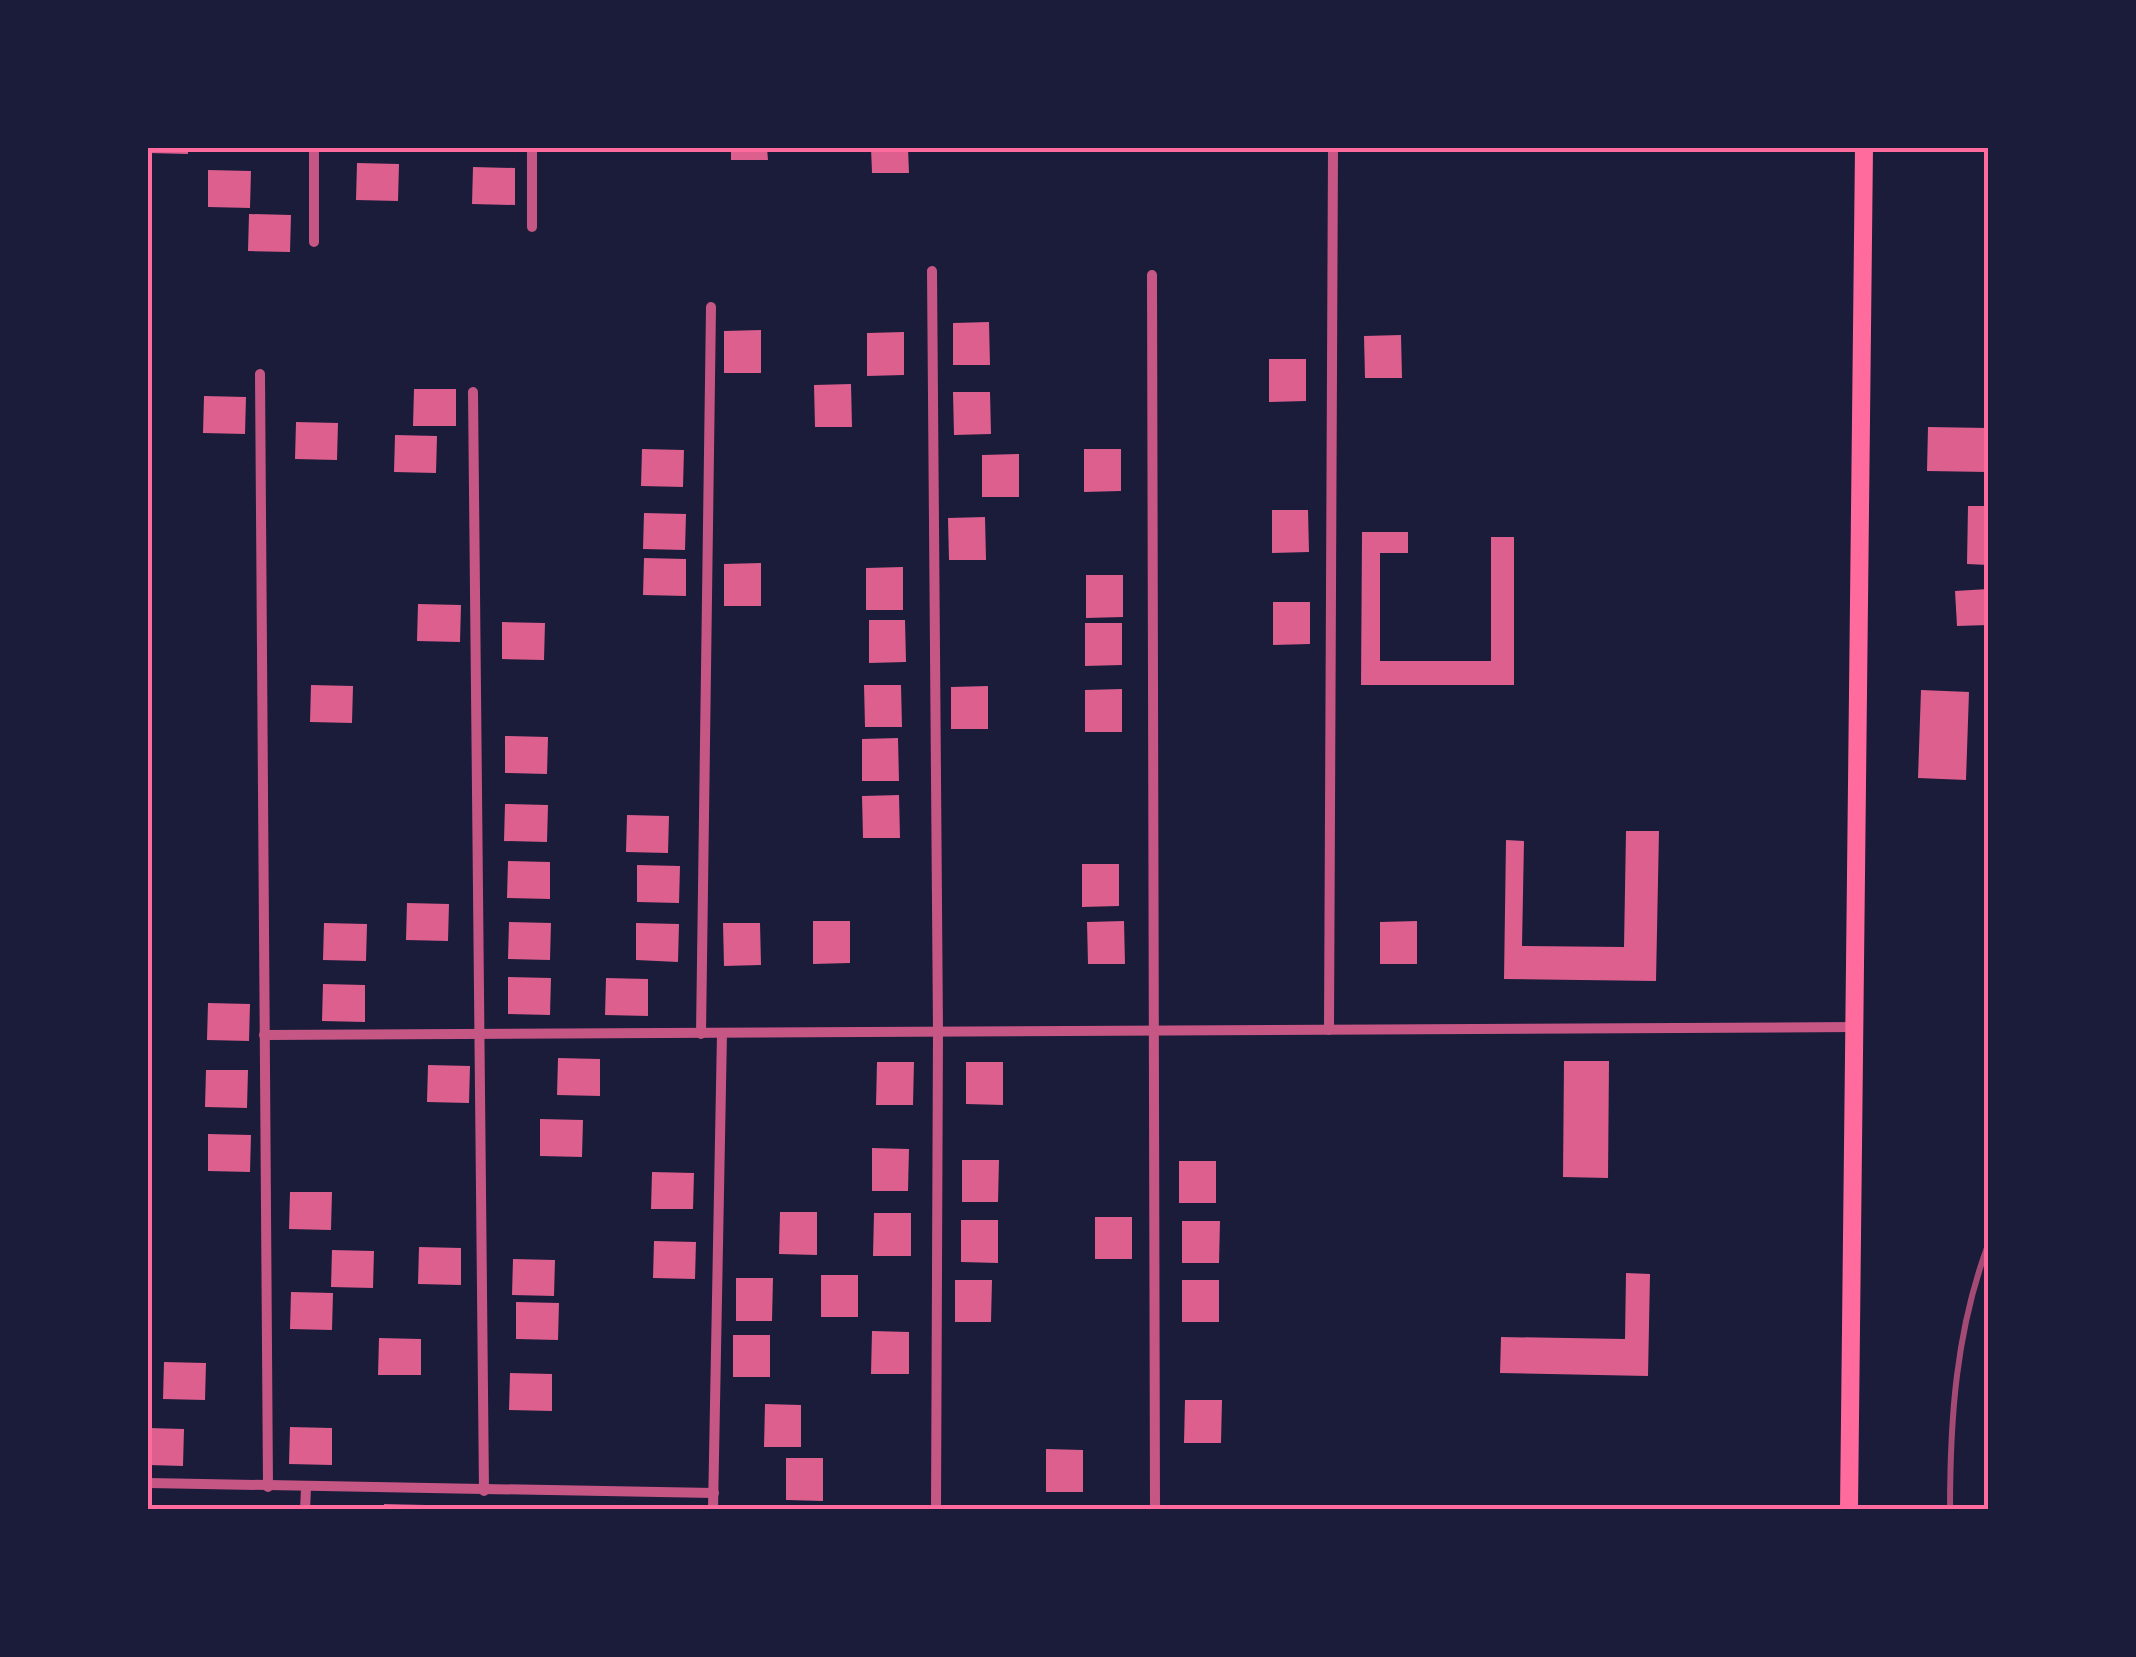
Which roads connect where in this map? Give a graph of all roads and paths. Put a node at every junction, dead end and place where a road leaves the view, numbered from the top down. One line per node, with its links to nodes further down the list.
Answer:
1 (314, 148): 6 (street)
2 (532, 148): 5 (street)
3 (1333, 148): 13 (street)
4 (1864, 148): 12 (main road)
5 (532, 227)
6 (314, 242)
7 (932, 271): 15 (street)
8 (1152, 274): 14 (street)
9 (712, 307): 18 (street)
10 (260, 374): 17 (street)
11 (472, 392): 19 (street)
12 (1856, 1027): 13 (street); 29 (main road)
13 (1329, 1030): 14 (street)
14 (1157, 1031): 15 (street); 28 (street)
15 (938, 1032): 16 (street); 27 (street)
16 (722, 1033): 18 (street); 24 (street)
17 (264, 1034): 19 (street); 21 (street)
18 (702, 1034): 19 (street)
19 (480, 1035): 23 (street)
20 (148, 1484): 21 (street)
21 (268, 1487): 22 (street)
22 (306, 1488): 23 (street); 25 (street)
23 (484, 1490): 24 (street)
24 (714, 1493): 26 (street)
25 (305, 1510)
26 (714, 1510)
27 (936, 1510)
28 (1155, 1510)
29 (1849, 1510)

